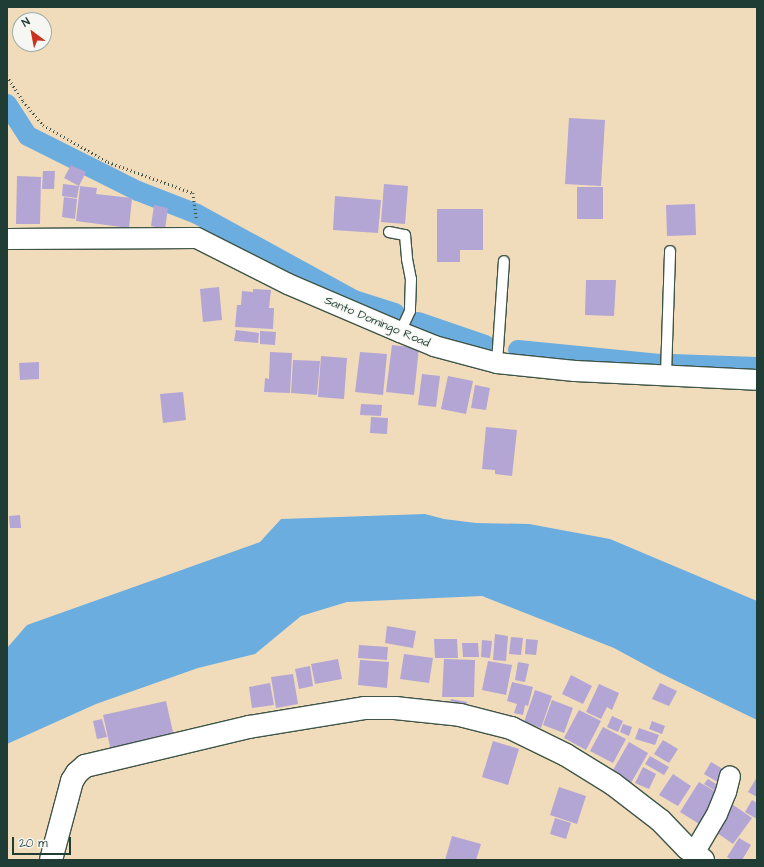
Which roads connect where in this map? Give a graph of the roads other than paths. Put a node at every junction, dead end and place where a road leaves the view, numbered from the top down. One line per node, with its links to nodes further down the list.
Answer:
1 (389, 232): 5 (lane)
2 (7, 238): 5 (street, Santo Domingo Road)
3 (670, 251): 7 (lane)
4 (504, 261): 6 (lane)
5 (400, 332): 6 (street, Santo Domingo Road)
6 (497, 363): 7 (street, Santo Domingo Road)
7 (666, 374): 8 (street, Santo Domingo Road)
8 (757, 380)
9 (730, 776): 10 (street)
10 (698, 856): 11 (street)
11 (51, 860)

